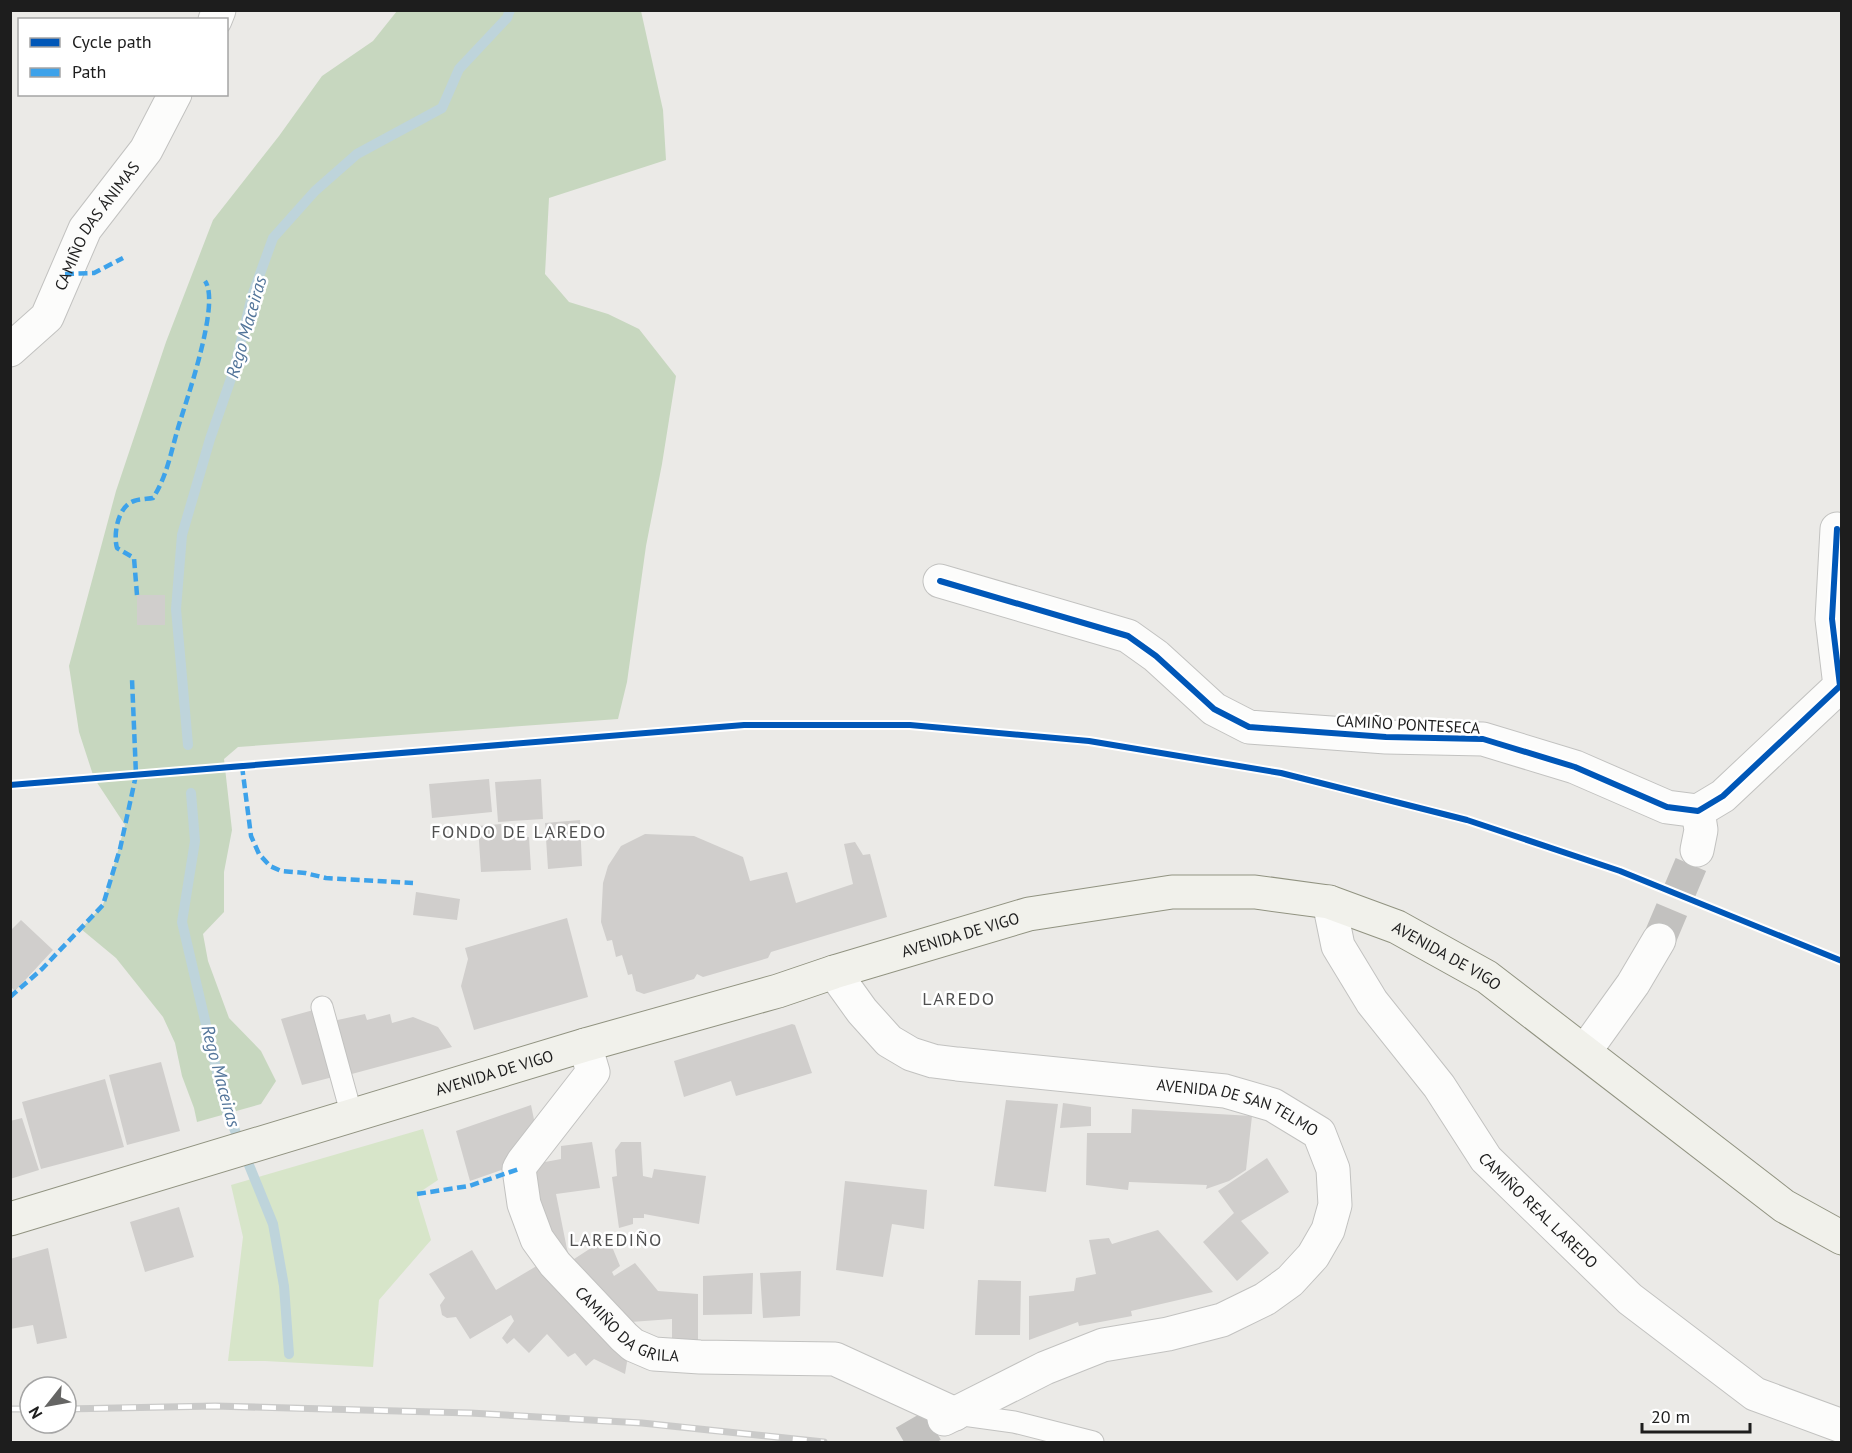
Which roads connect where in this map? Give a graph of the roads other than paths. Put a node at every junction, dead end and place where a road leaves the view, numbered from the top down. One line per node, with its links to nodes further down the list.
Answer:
1 (174, 96): 2 (street, CAMIÑO DAS ÁNIMAS)
2 (10, 350)
3 (1837, 529): 5 (street)
4 (940, 581): 5 (street, CAMIÑO PONTESECA)
5 (1698, 811): 6 (street)
6 (1697, 850)
7 (1329, 902): 9 (main road, AVENIDA DE VIGO); 12 (main road, AVENIDA DE VIGO); 17 (street, CAMIÑO REAL LAREDO)
8 (1659, 940): 12 (street)
9 (834, 972): 11 (main road, AVENIDA DE VIGO); 16 (street, AVENIDA DE SAN TELMO)
10 (322, 1007): 13 (lane)
11 (585, 1046): 13 (main road, AVENIDA DE VIGO); 16 (street, CAMIÑO DA GRILA)
12 (1585, 1051): 15 (main road, AVENIDA DE VIGO)
13 (352, 1116): 14 (main road, AVENIDA DE VIGO)
14 (10, 1219)
15 (1842, 1238)
16 (949, 1416): 18 (lane)
17 (1842, 1426)
18 (1094, 1443)

